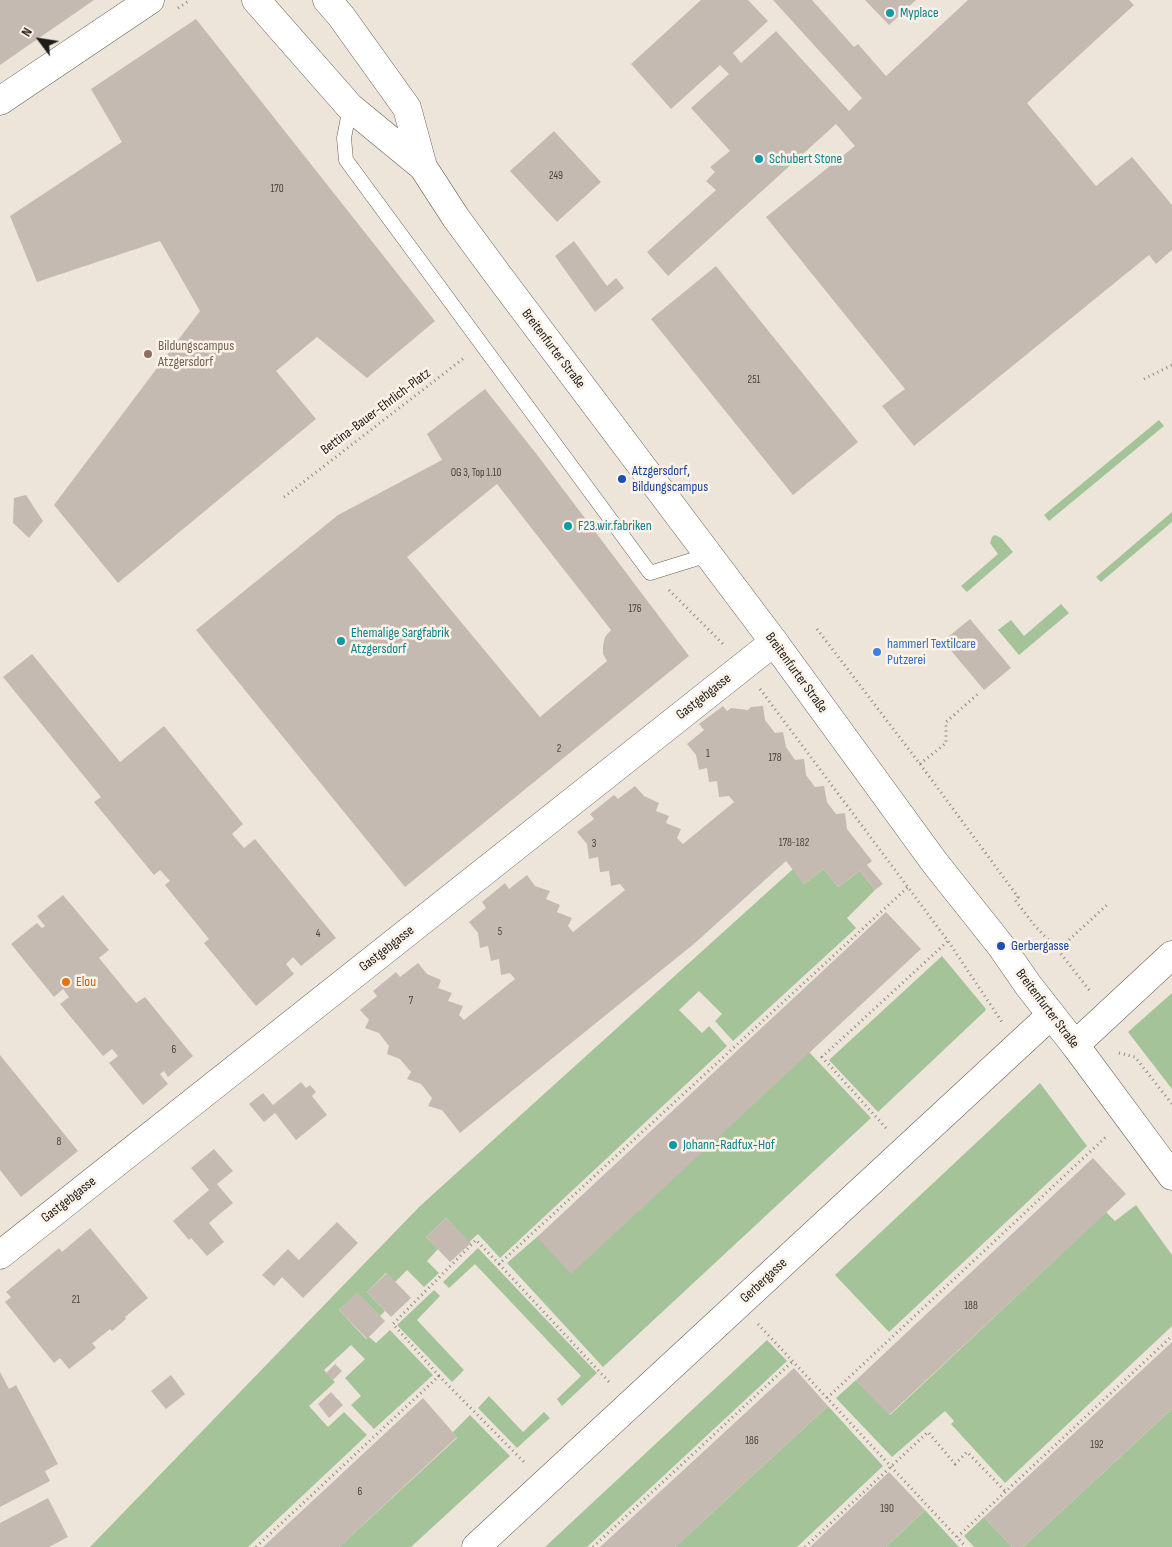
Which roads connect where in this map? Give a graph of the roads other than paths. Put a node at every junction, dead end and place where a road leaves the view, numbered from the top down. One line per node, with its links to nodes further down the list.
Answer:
1 (150, 0): 4 (street)
2 (256, 0): 5 (street, Breitenfurter Straße)
3 (328, 0): 6 (street, Breitenfurter Straße)
4 (0, 101)
5 (350, 107): 6 (street, Breitenfurter Straße); 7 (lane)
6 (422, 167): 7 (street, Breitenfurter Straße)
7 (708, 555): 8 (street, Breitenfurter Straße)
8 (774, 642): 10 (street, Breitenfurter Straße); 13 (street, Gastgebgasse)
9 (1172, 955): 11 (street)
10 (1051, 1014): 11 (street, Breitenfurter Straße); 14 (street, Gerbergasse)
11 (1075, 1045): 12 (street, Breitenfurter Straße)
12 (1172, 1176)
13 (0, 1255)
14 (476, 1547)

